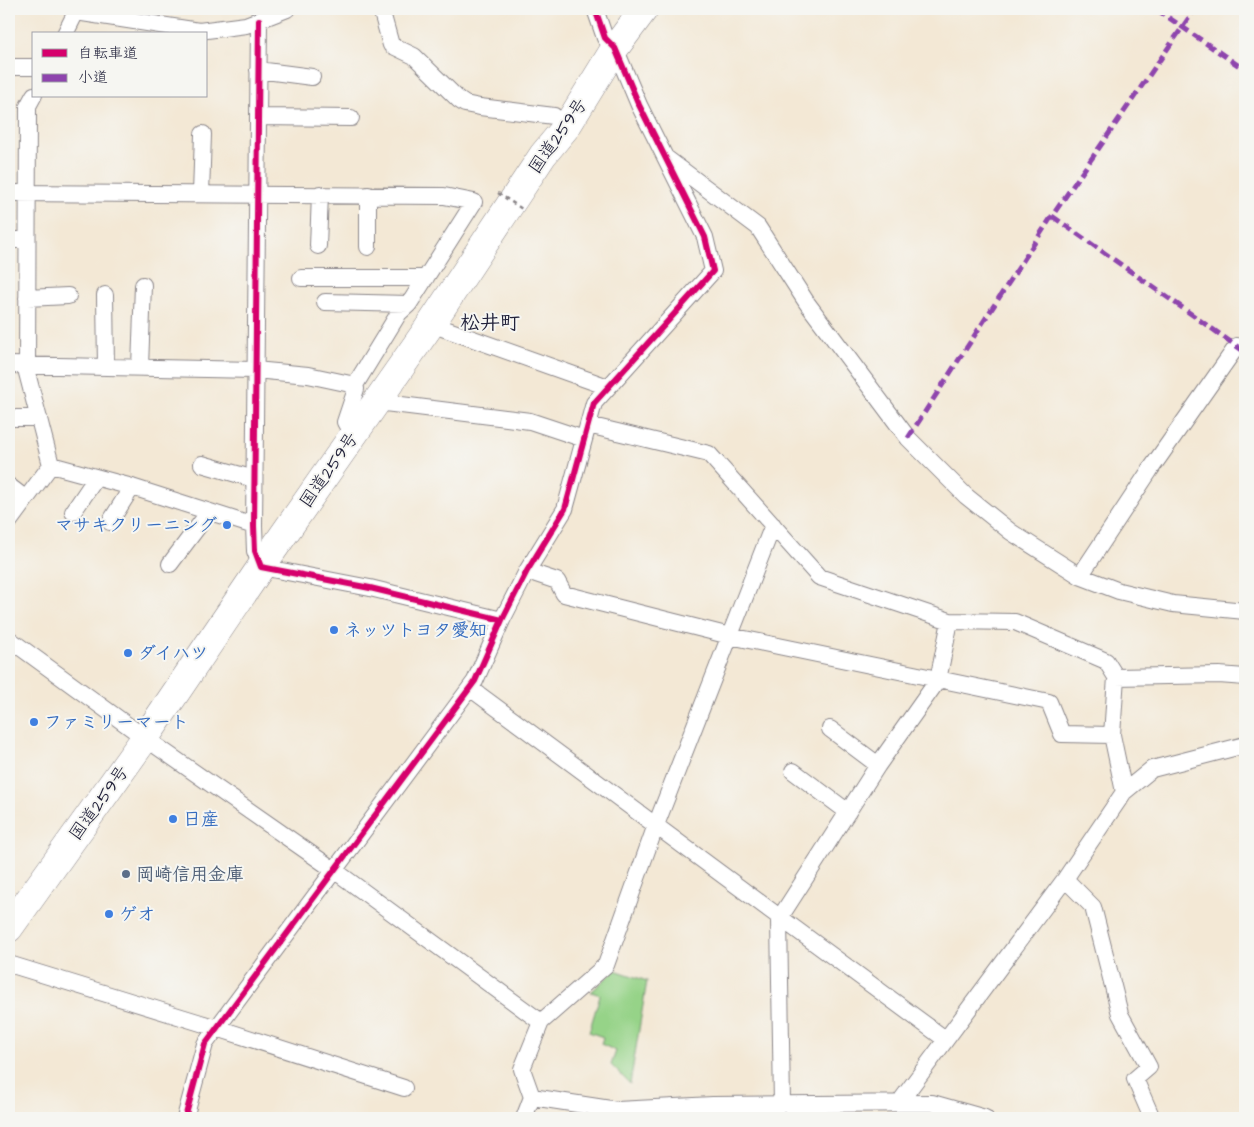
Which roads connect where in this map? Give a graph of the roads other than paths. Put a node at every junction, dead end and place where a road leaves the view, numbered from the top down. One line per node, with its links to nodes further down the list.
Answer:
1 (287, 9): 6 (street)
2 (381, 9): 16 (street)
3 (595, 9): 8 (street)
4 (644, 9): 8 (highway, 国道259号)
5 (75, 11): 6 (street); 7 (street)
6 (259, 20): 11 (street)
7 (66, 32)
8 (615, 48): 16 (highway, 国道259号); 18 (street)
9 (9, 67): 10 (street)
10 (32, 68)
11 (258, 70): 12 (street); 14 (street)
12 (312, 77)
13 (32, 98): 20 (street)
14 (258, 116): 15 (street); 22 (street)
15 (350, 118)
16 (567, 126): 37 (highway, 国道259号)
17 (202, 134): 21 (street)
18 (664, 157): 45 (street); 67 (street)
19 (9, 193): 20 (street)
20 (27, 193): 21 (street); 26 (street)
21 (201, 194): 22 (street)
22 (257, 194): 23 (street); 43 (street)
23 (320, 194): 24 (street); 27 (street)
24 (368, 195): 28 (street); 30 (street)
25 (9, 240): 26 (street)
26 (27, 240): 34 (street)
27 (318, 246)
28 (368, 246)
29 (301, 278): 30 (street)
30 (426, 278): 36 (street)
31 (143, 285): 42 (street)
32 (105, 295): 41 (street)
33 (68, 296): 34 (street)
34 (27, 298): 40 (street)
35 (325, 302): 36 (street)
36 (409, 304): 44 (street)
37 (431, 324): 45 (street); 46 (highway, 国道259号)
38 (1237, 346): 67 (street)
39 (9, 365): 40 (street)
40 (27, 365): 41 (street); 48 (street)
41 (106, 367): 42 (street)
42 (140, 367): 43 (street)
43 (255, 370): 44 (street); 54 (street)
44 (355, 385): 50 (street)
45 (608, 387): 49 (street)
46 (377, 402): 49 (street); 50 (highway, 国道259号)
47 (9, 418): 48 (street)
48 (39, 418): 52 (street)
49 (586, 432): 62 (street); 66 (street)
50 (353, 436): 65 (highway, 国道259号)
51 (202, 464): 54 (street)
52 (51, 465): 53 (street); 57 (street)
53 (96, 478): 56 (street); 58 (street)
54 (254, 479): 63 (street)
55 (9, 486): 57 (street)
56 (132, 488): 59 (street); 61 (street)
57 (26, 499): 60 (street)
58 (72, 512)
59 (209, 512): 63 (street); 64 (street)
60 (9, 522)
61 (110, 522)
62 (773, 525): 70 (street); 71 (street)
63 (254, 526): 65 (street)
64 (170, 564)
65 (261, 567): 69 (street); 79 (highway, 国道259号)
66 (527, 571): 69 (street); 71 (street)
67 (1080, 576): 68 (street)
68 (1245, 611)
69 (502, 620): 76 (street)
70 (950, 621): 73 (street); 75 (street)
71 (730, 636): 75 (street); 85 (street)
72 (9, 639): 79 (street)
73 (1116, 677): 74 (street); 78 (street)
74 (1245, 678)
75 (938, 680): 78 (street); 81 (street)
76 (470, 688): 85 (street); 86 (street)
77 (830, 729): 81 (street)
78 (1112, 735): 83 (street)
79 (145, 738): 86 (street); 89 (highway, 国道259号)
80 (1245, 745): 83 (street)
81 (878, 765): 84 (street)
82 (792, 770): 84 (street)
83 (1124, 792): 87 (street)
84 (848, 812): 88 (street)
85 (656, 825): 88 (street); 91 (street)
86 (334, 870): 91 (street); 92 (street)
87 (1065, 878): 93 (street); 101 (street)
88 (779, 919): 93 (street); 97 (street)
89 (9, 928)
90 (9, 964): 92 (street)
91 (541, 1022): 95 (street)
92 (217, 1028): 94 (street); 98 (street)
93 (945, 1039): 96 (street)
94 (404, 1088)
95 (532, 1097): 97 (street); 99 (street)
96 (899, 1103): 97 (street); 100 (street)
97 (782, 1104)
98 (185, 1118)
99 (524, 1118)
100 (985, 1118)
101 (1152, 1118)

